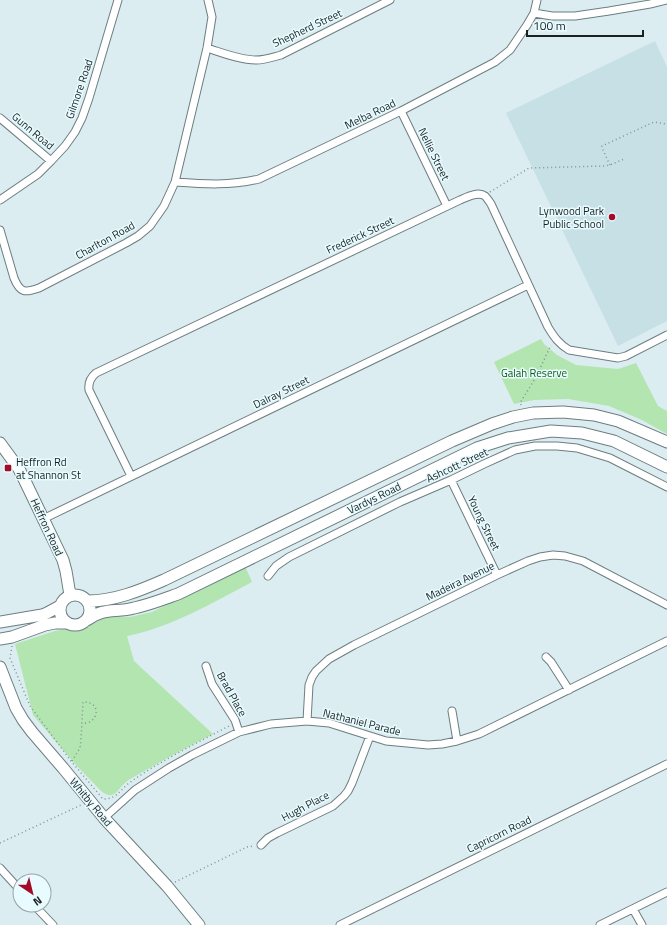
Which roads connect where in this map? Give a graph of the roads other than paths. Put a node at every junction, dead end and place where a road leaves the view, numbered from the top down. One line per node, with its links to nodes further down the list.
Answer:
1 (118, 0): 10 (street, Gilmore Road)
2 (208, 0): 7 (street, Charlton Road)
3 (390, 0): 7 (street, Shepherd Street)
4 (537, 0): 6 (street, Melba Road)
5 (667, 0): 6 (street)
6 (534, 13): 8 (street, Melba Road)
7 (207, 48): 11 (street, Charlton Road)
8 (401, 111): 11 (street, Melba Road); 13 (street, Nellie Street)
9 (0, 118): 10 (street, Gunn Road)
10 (51, 161): 12 (street, Gilmore Road)
11 (175, 182): 14 (street, Charlton Road)
12 (0, 200)
13 (447, 206): 15 (street, Frederick Street); 20 (street, Frederick Street)
14 (0, 230)
15 (528, 285): 16 (street); 20 (street, Dalray Street)
16 (667, 335)
17 (667, 442): 27 (main road, Vardys Road)
18 (0, 443): 23 (main road, Heffron Road)
19 (667, 467): 30 (main road, Vardys Road)
20 (131, 476): 23 (street, Dalray Street)
21 (451, 480): 22 (street, Ashcott Street); 24 (street, Young Street); 25 (street, Ashcott Street)
22 (667, 487)
23 (43, 519): 26 (main road, Heffron Road)
24 (497, 575): 28 (street, Madeira Avenue); 40 (street, Madeira Avenue)
25 (268, 576)
26 (70, 595): 27 (main road); 29 (main road)
27 (88, 601): 30 (main road)
28 (667, 605)
29 (60, 606): 31 (main road); 32 (main road)
30 (87, 620): 32 (main road)
31 (0, 622)
32 (67, 623): 33 (main road)
33 (0, 639)
34 (667, 641): 38 (street, Nathaniel Parade)
35 (546, 656): 38 (street)
36 (206, 666): 41 (street, Brad Place)
37 (0, 667): 45 (main road, Whitby Road)
38 (569, 690): 43 (street, Nathaniel Parade)
39 (452, 711): 43 (street)
40 (307, 721): 41 (street, Nathaniel Parade); 42 (street, Nathaniel Parade)
41 (239, 732): 45 (street, Nathaniel Parade)
42 (370, 736): 43 (street, Nathaniel Parade); 46 (street, Hugh Place)
43 (457, 741)
44 (667, 764): 54 (street, Capricorn Road)
45 (104, 818): 53 (main road, Whitby Road)
46 (261, 845)
47 (0, 868): 48 (street)
48 (12, 881)
49 (667, 892): 50 (street)
50 (634, 909): 55 (street); 56 (street)
51 (42, 913): 52 (street)
52 (53, 925)
53 (199, 925)
54 (340, 925)
55 (600, 925)
56 (642, 925)

